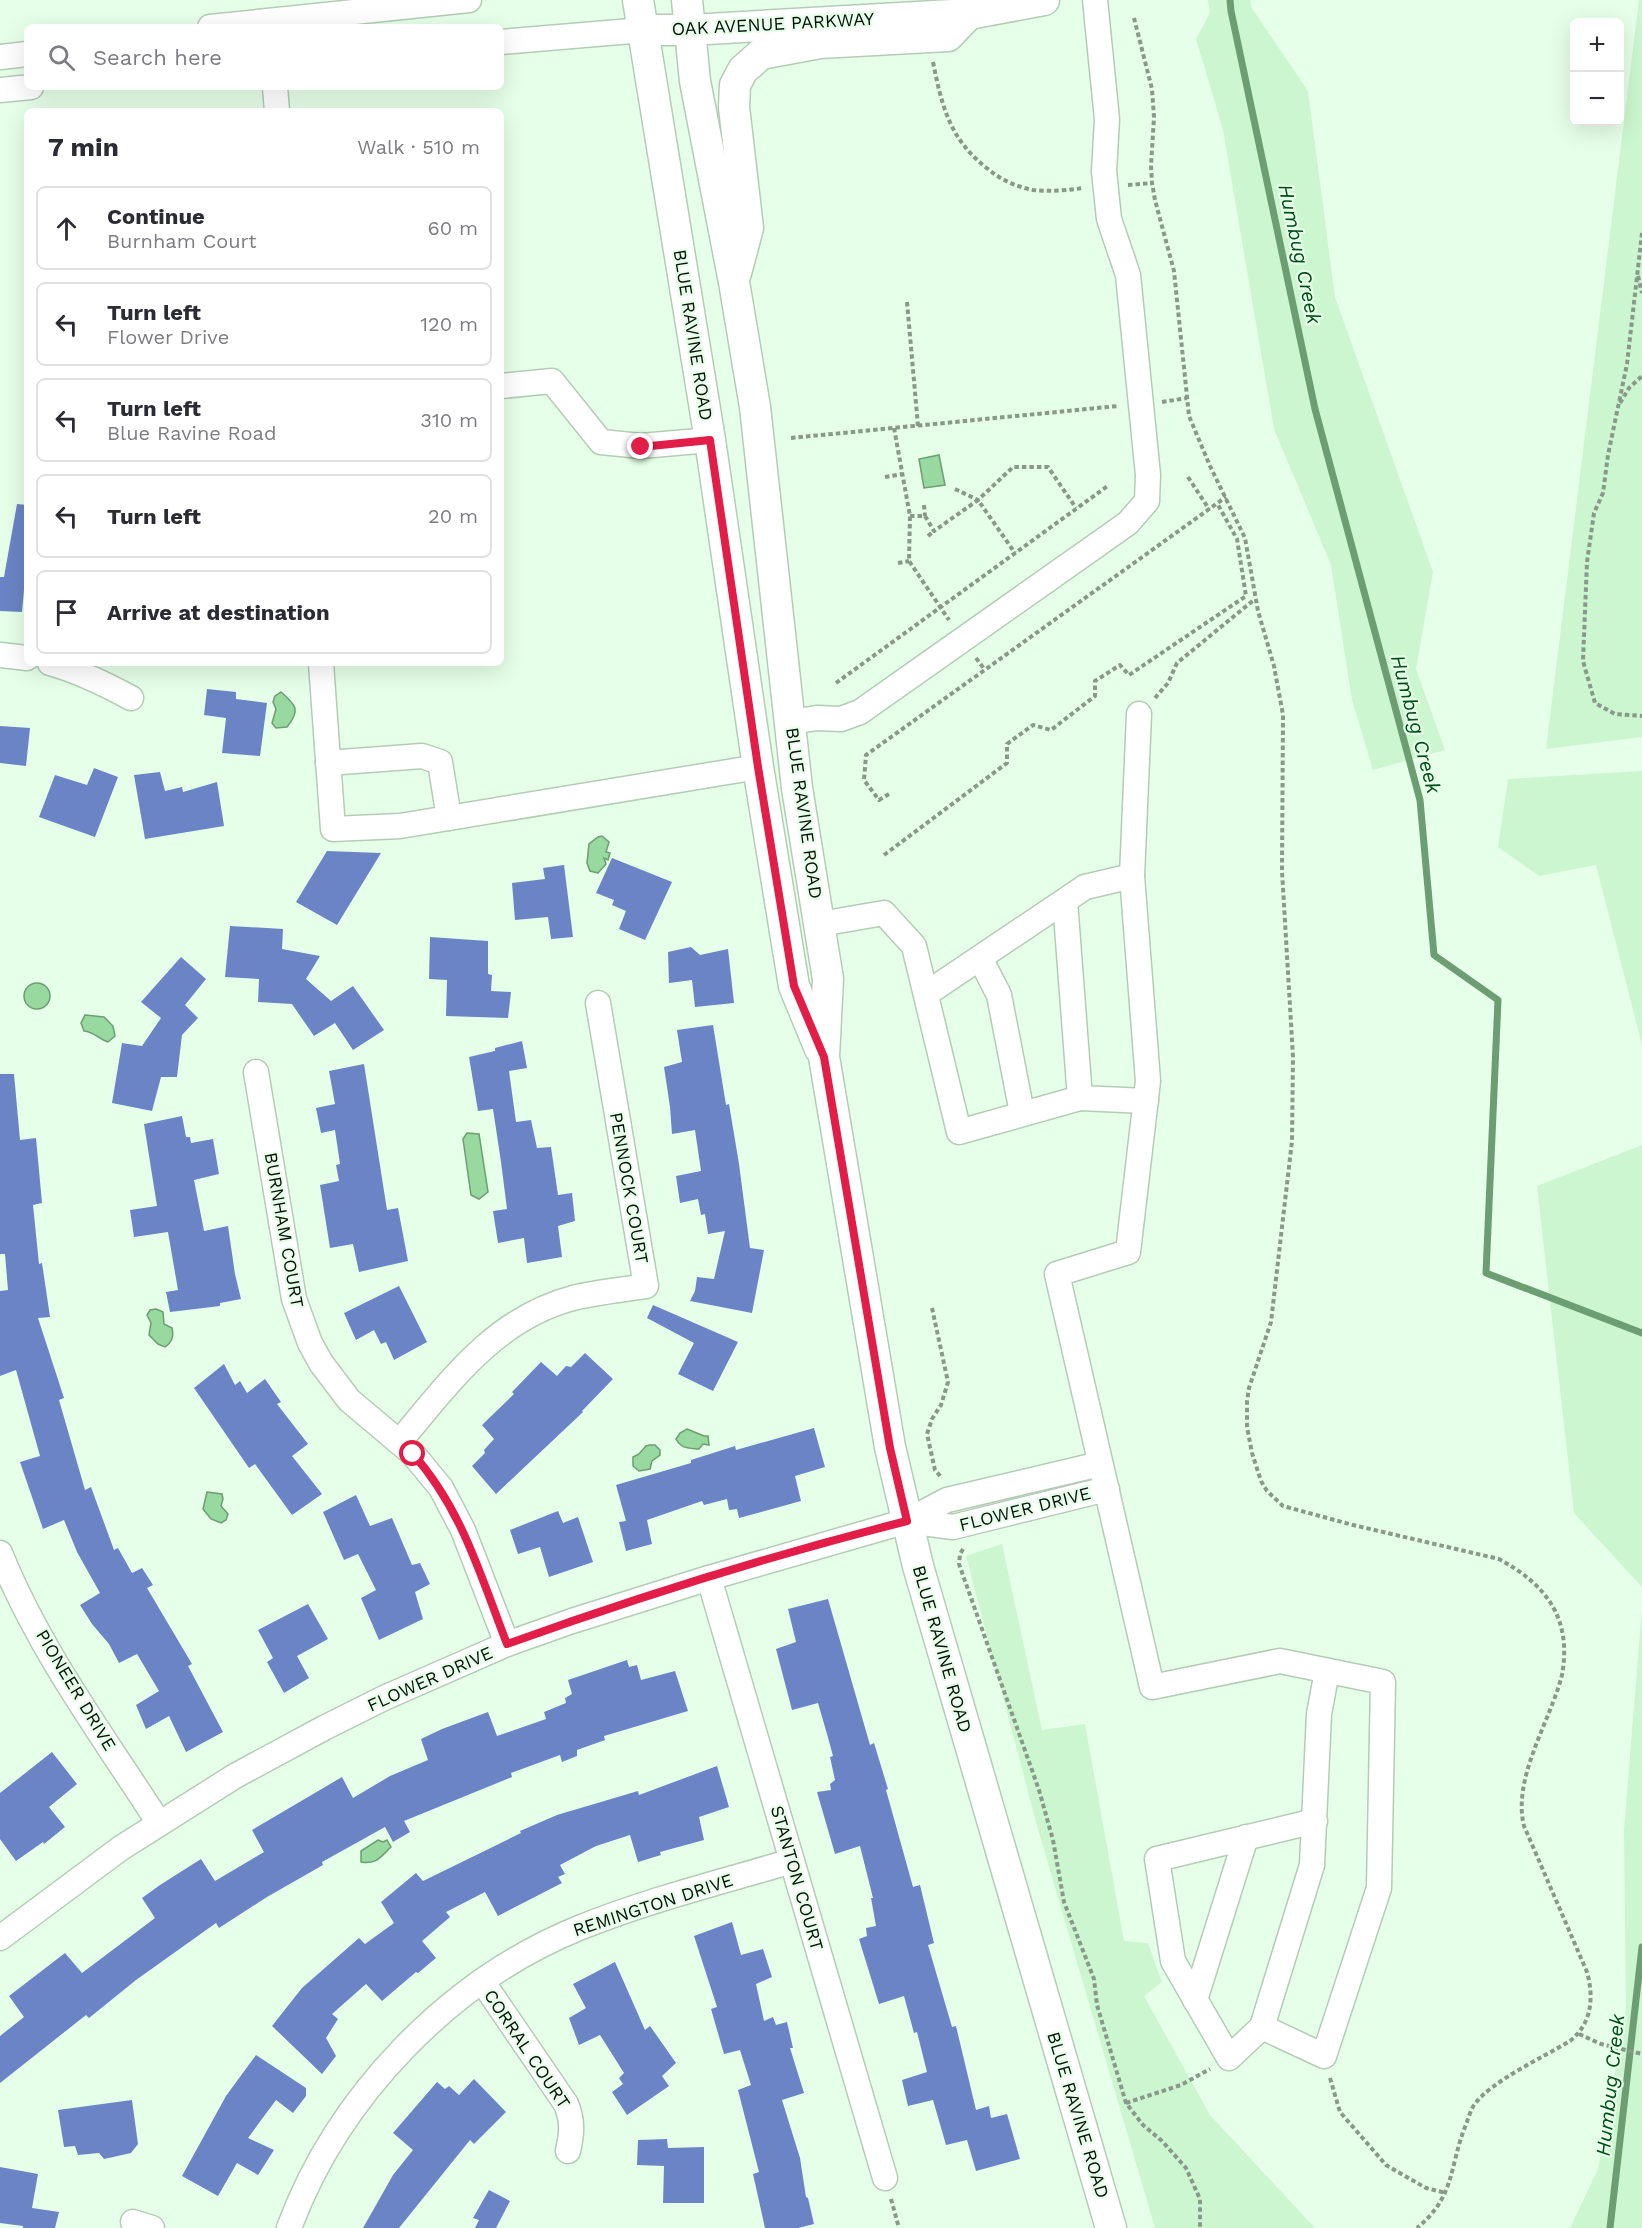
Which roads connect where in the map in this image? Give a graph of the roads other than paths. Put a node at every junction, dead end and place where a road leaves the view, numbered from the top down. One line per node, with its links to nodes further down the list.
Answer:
1 (469, 0): 7 (street)
2 (638, 0): 8 (main road, BLUE RAVINE ROAD)
3 (687, 0): 9 (main road, BLUE RAVINE ROAD)
4 (1044, 0): 6 (main road, OAK AVENUE PARKWAY)
5 (1095, 0): 26 (street)
6 (969, 14): 9 (main road, OAK AVENUE PARKWAY); 17 (main road)
7 (239, 24)
8 (643, 30): 9 (main road, OAK AVENUE PARKWAY); 10 (street, OAK AVENUE PARKWAY); 19 (main road, BLUE RAVINE ROAD)
9 (690, 30): 17 (main road, BLUE RAVINE ROAD)
10 (504, 42)
11 (24, 54): 12 (street)
12 (0, 57)
13 (24, 88): 14 (street)
14 (0, 90)
15 (274, 90): 16 (street)
16 (277, 108)
17 (734, 282): 26 (main road, BLUE RAVINE ROAD)
18 (504, 386): 19 (street)
19 (710, 440): 28 (main road, BLUE RAVINE ROAD)
20 (0, 655): 21 (street)
21 (24, 658)
22 (60, 666): 24 (street)
23 (321, 666): 27 (street)
24 (130, 698)
25 (1139, 714): 30 (street)
26 (791, 722): 32 (main road, BLUE RAVINE ROAD)
27 (328, 763): 29 (street); 29 (street)
28 (758, 767): 29 (street); 36 (main road, BLUE RAVINE ROAD)
29 (449, 818)
30 (1132, 876): 31 (street); 39 (street)
31 (1065, 901): 33 (street); 38 (street)
32 (820, 924): 34 (street); 36 (main road, BLUE RAVINE ROAD)
33 (980, 958): 34 (street); 40 (street)
34 (926, 994): 40 (street)
35 (598, 1003): 41 (street, PENNOCK COURT)
36 (824, 1057): 44 (main road, BLUE RAVINE ROAD)
37 (256, 1072): 41 (street, BURNHAM COURT)
38 (1080, 1098): 39 (street); 40 (street)
39 (1146, 1101): 42 (street)
40 (1022, 1113)
41 (399, 1442): 47 (street, BURNHAM COURT)
42 (1100, 1464): 43 (street); 44 (street, FLOWER DRIVE)
43 (1107, 1489): 44 (street, FLOWER DRIVE); 48 (street)
44 (907, 1521): 46 (street, FLOWER DRIVE); 60 (main road, BLUE RAVINE ROAD)
45 (0, 1556): 50 (street, PIONEER DRIVE)
46 (709, 1578): 47 (street, FLOWER DRIVE); 52 (street, STANTON COURT)
47 (507, 1644): 50 (street, FLOWER DRIVE)
48 (1327, 1671): 49 (street); 56 (street)
49 (1315, 1821): 51 (street); 56 (street)
50 (159, 1823): 53 (street, FLOWER DRIVE)
51 (1246, 1837): 55 (street); 55 (street)
52 (792, 1861): 54 (street, REMINGTON DRIVE); 58 (street, STANTON COURT)
53 (0, 1938)
54 (482, 1981): 57 (street, CORRAL COURT); 59 (street, REMINGTON DRIVE)
55 (1195, 2000): 56 (street)
56 (1262, 2027)
57 (568, 2151)
58 (885, 2178)
59 (290, 2228)
60 (1111, 2228)

